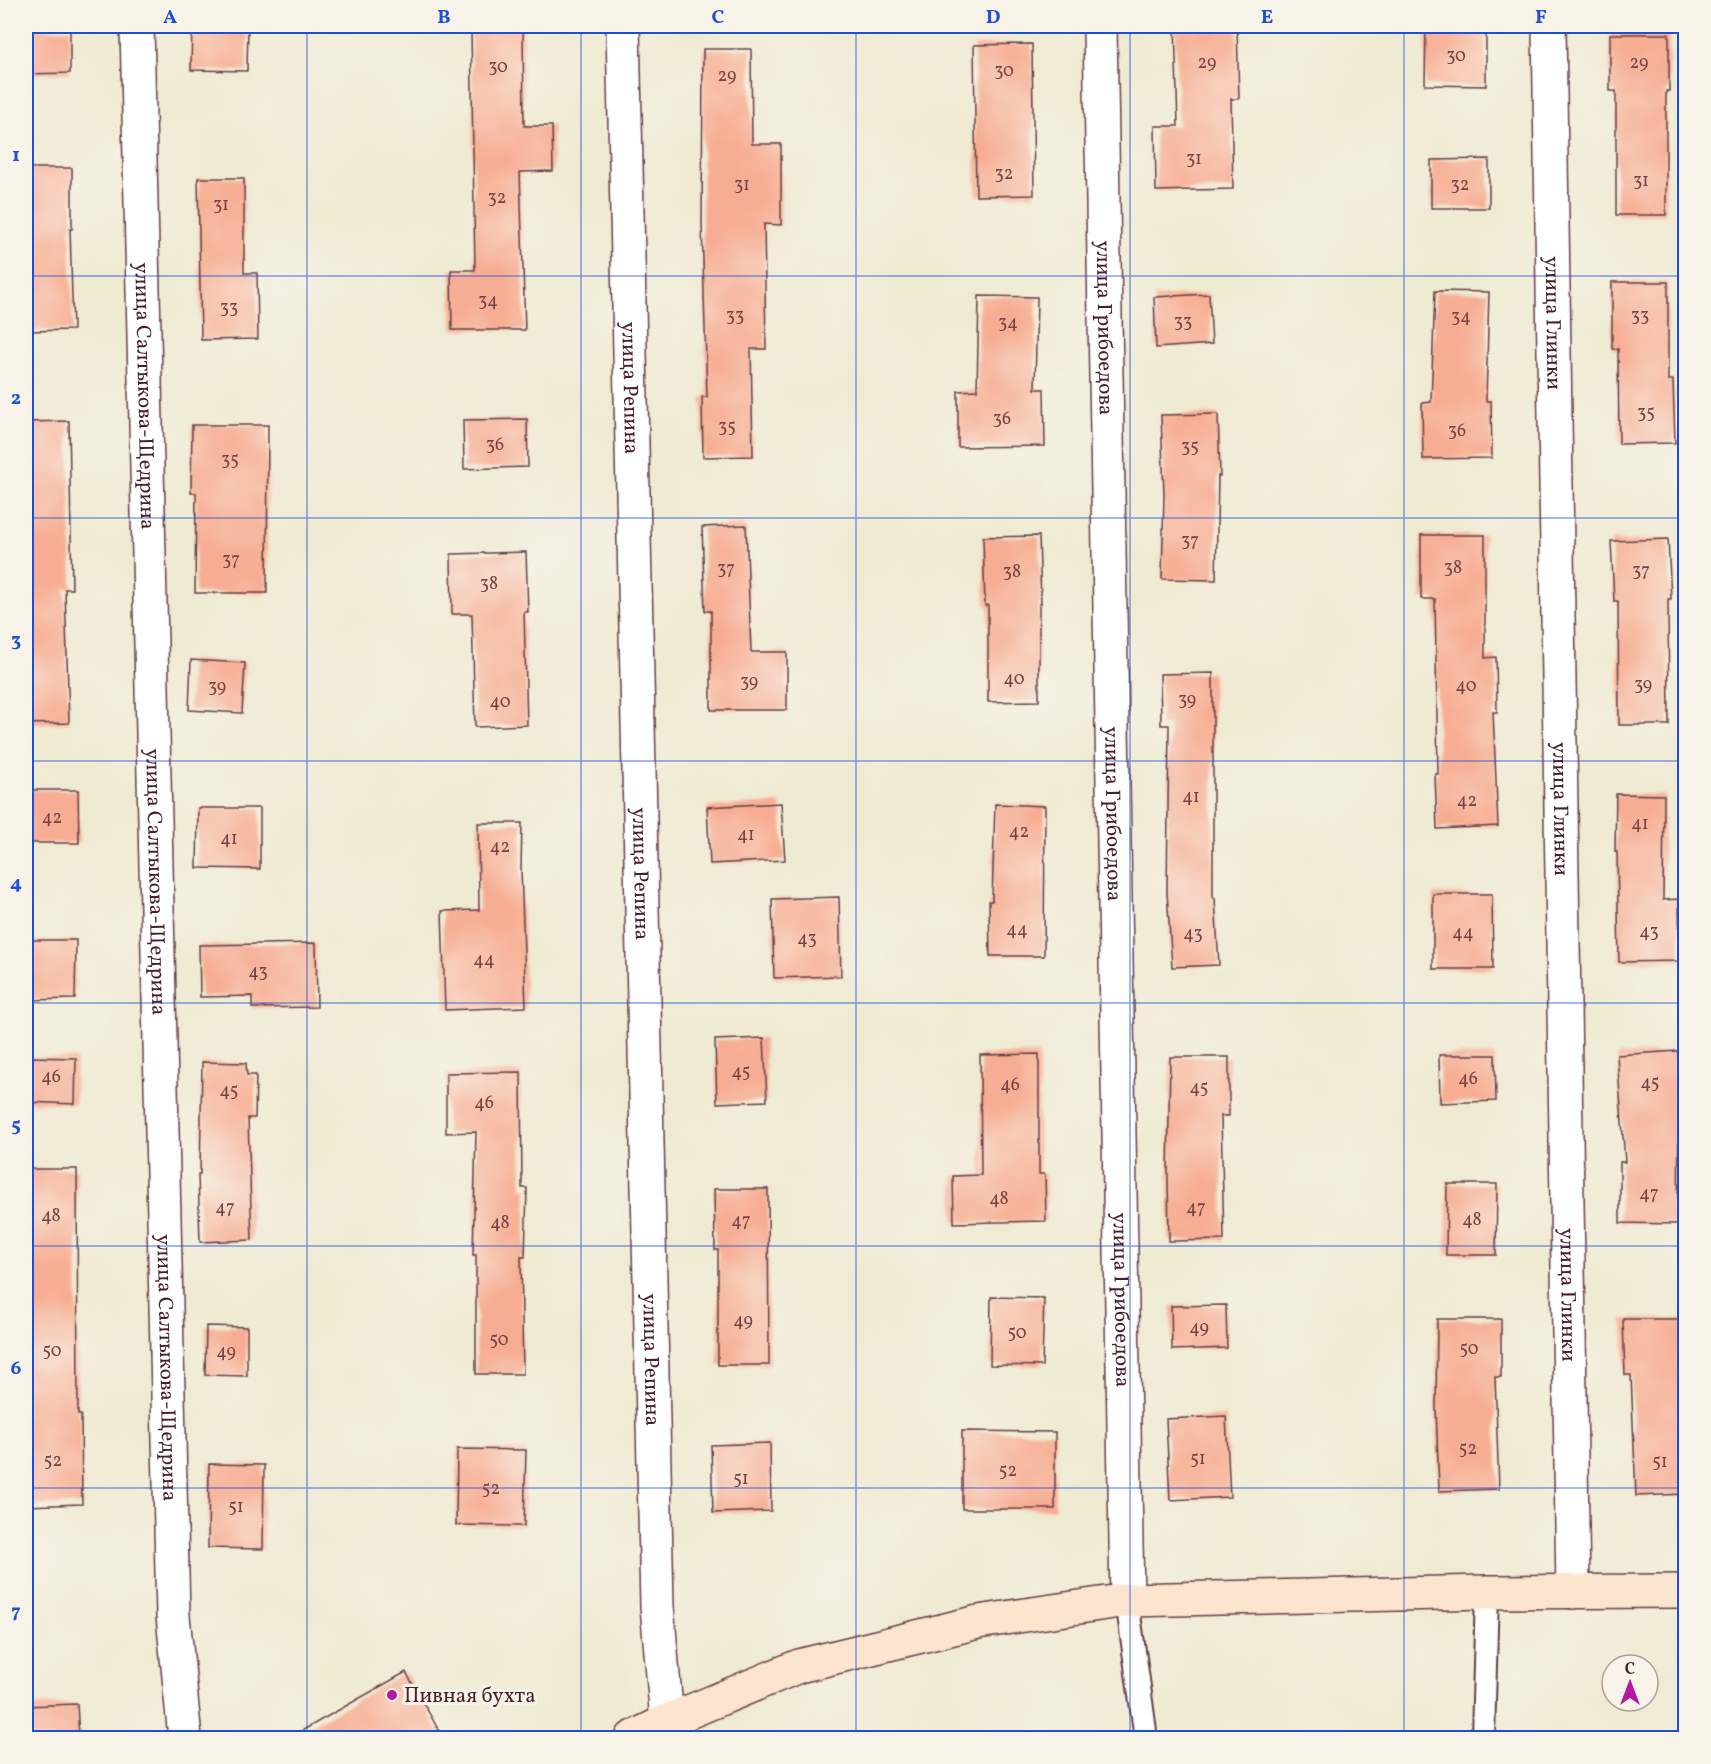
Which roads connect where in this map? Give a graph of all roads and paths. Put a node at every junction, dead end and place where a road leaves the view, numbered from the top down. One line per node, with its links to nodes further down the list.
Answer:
1 (137, 26): 10 (street, улица Салтыкова-Щедрина)
2 (622, 26): 9 (street, улица Репина)
3 (1100, 26): 8 (street, улица Грибоедова)
4 (1549, 26): 7 (street, улица Глинки)
5 (1686, 1591): 7 (main road)
6 (1486, 1592): 7 (main road); 8 (main road); 13 (lane)
7 (1573, 1592)
8 (1127, 1600): 9 (main road); 12 (lane)
9 (667, 1721): 11 (main road)
10 (184, 1738)
11 (632, 1738)
12 (1146, 1738)
13 (1484, 1738)

